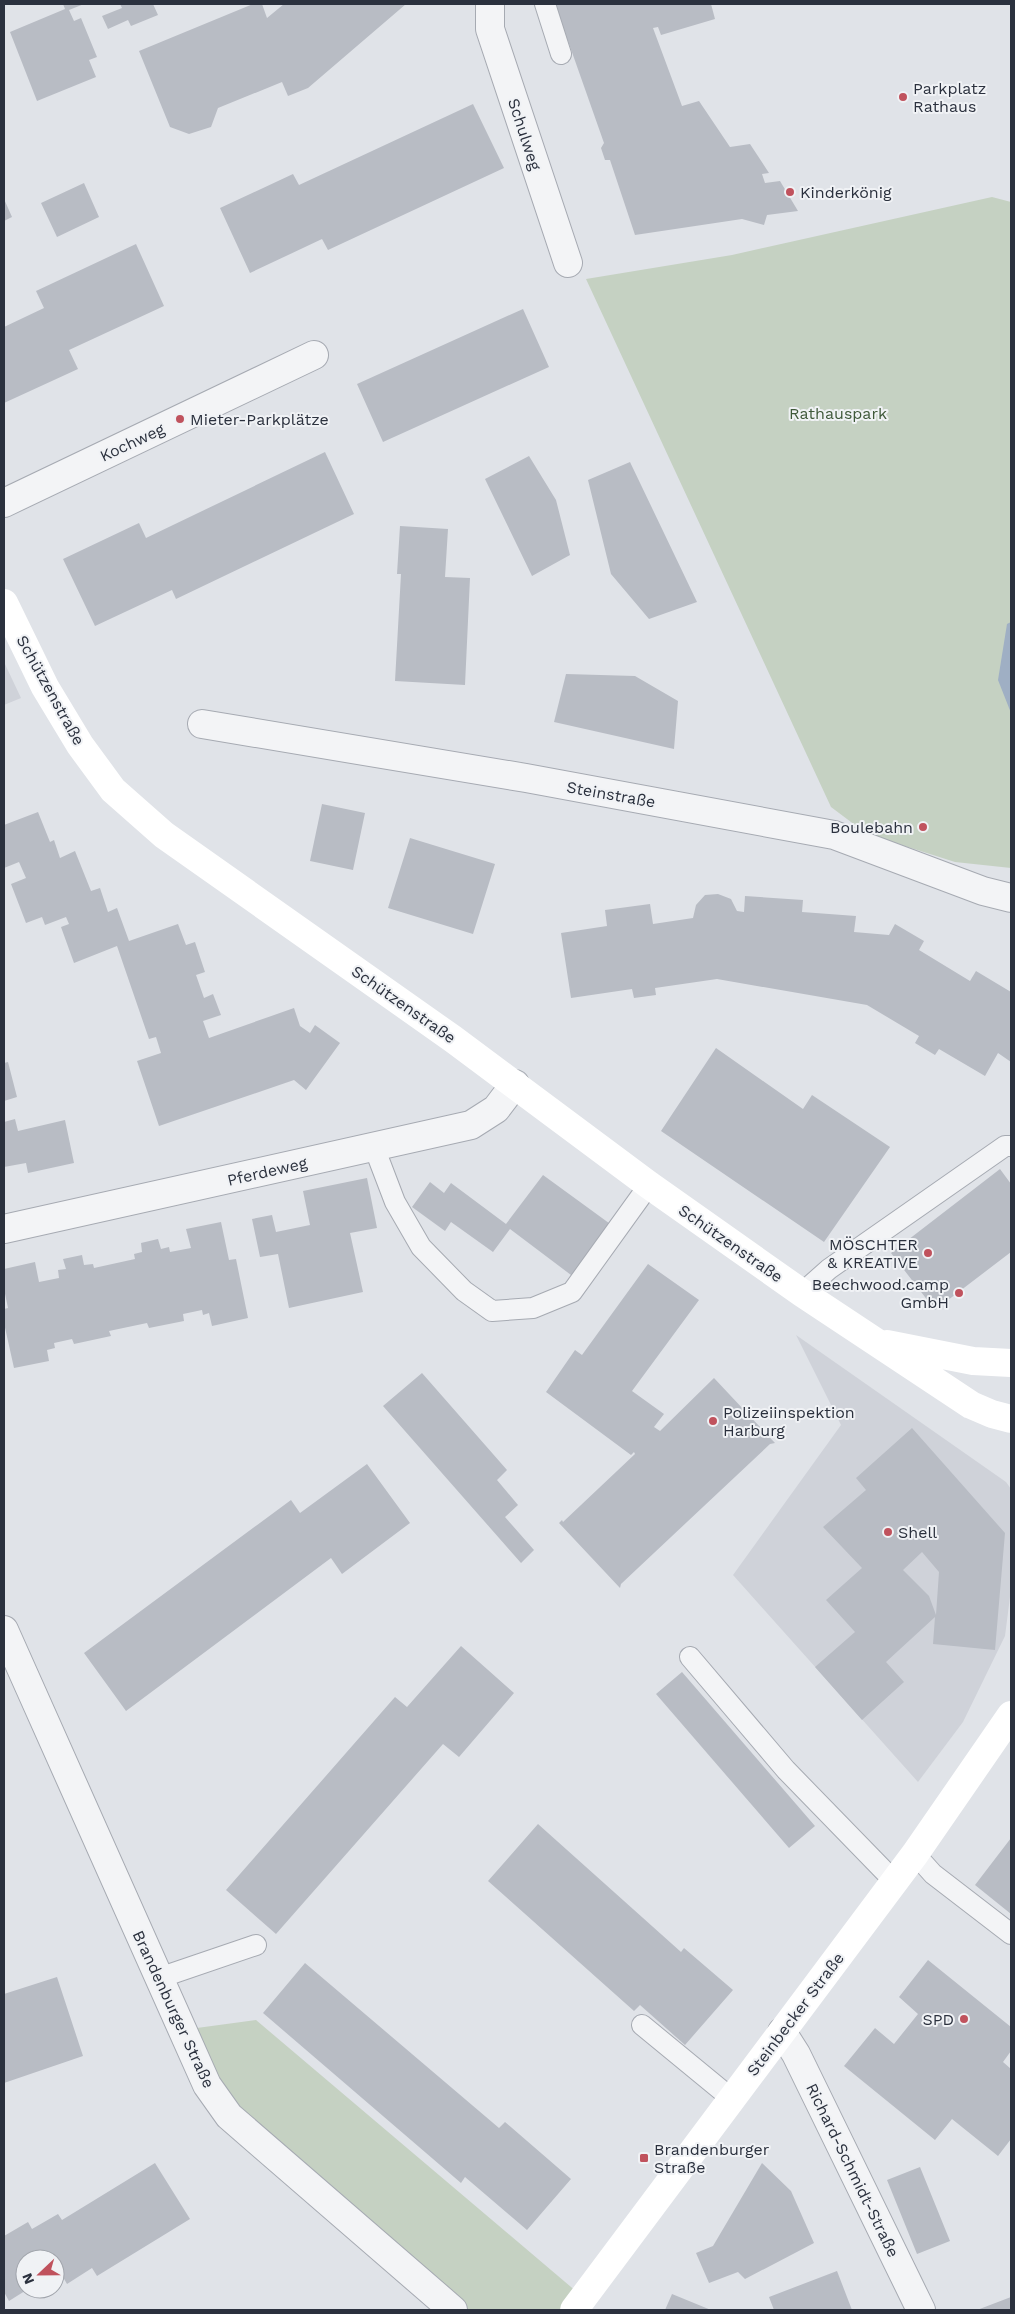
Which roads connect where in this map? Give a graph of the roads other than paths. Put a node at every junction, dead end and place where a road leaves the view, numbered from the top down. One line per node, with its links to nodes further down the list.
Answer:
1 (490, 4): 4 (street, Schulweg)
2 (545, 4): 3 (lane)
3 (561, 54)
4 (568, 264)
5 (314, 355): 6 (street, Kochweg)
6 (4, 503)
7 (4, 603): 10 (street, Schützenstraße)
8 (202, 724): 9 (street, Steinstraße)
9 (1011, 898)
10 (515, 1084): 12 (street, Pferdeweg); 13 (street, Schützenstraße)
11 (1011, 1146): 15 (lane)
12 (374, 1147): 13 (lane); 14 (street, Pferdeweg)
13 (649, 1185): 15 (street, Schützenstraße)
14 (4, 1228)
15 (802, 1293): 16 (street, Schützenstraße)
16 (875, 1341): 17 (street, Schützenstraße); 18 (street, Schützenstraße)
17 (1011, 1363)
18 (1011, 1419)
19 (4, 1630): 26 (street, Brandenburger Straße)
20 (690, 1657): 23 (lane)
21 (1011, 1715): 22 (street, Steinbecker Straße)
22 (914, 1854): 23 (street, Steinbecker Straße); 24 (lane)
23 (894, 1881): 28 (street, Steinbecker Straße)
24 (1011, 1934)
25 (256, 1945): 26 (lane)
26 (159, 1978): 30 (street, Brandenburger Straße)
27 (642, 2025): 29 (lane)
28 (782, 2032): 29 (street, Steinbecker Straße); 32 (street, Richard-Schmidt-Straße)
29 (732, 2099): 31 (street, Steinbecker Straße)
30 (453, 2310)
31 (574, 2310)
32 (921, 2310)

